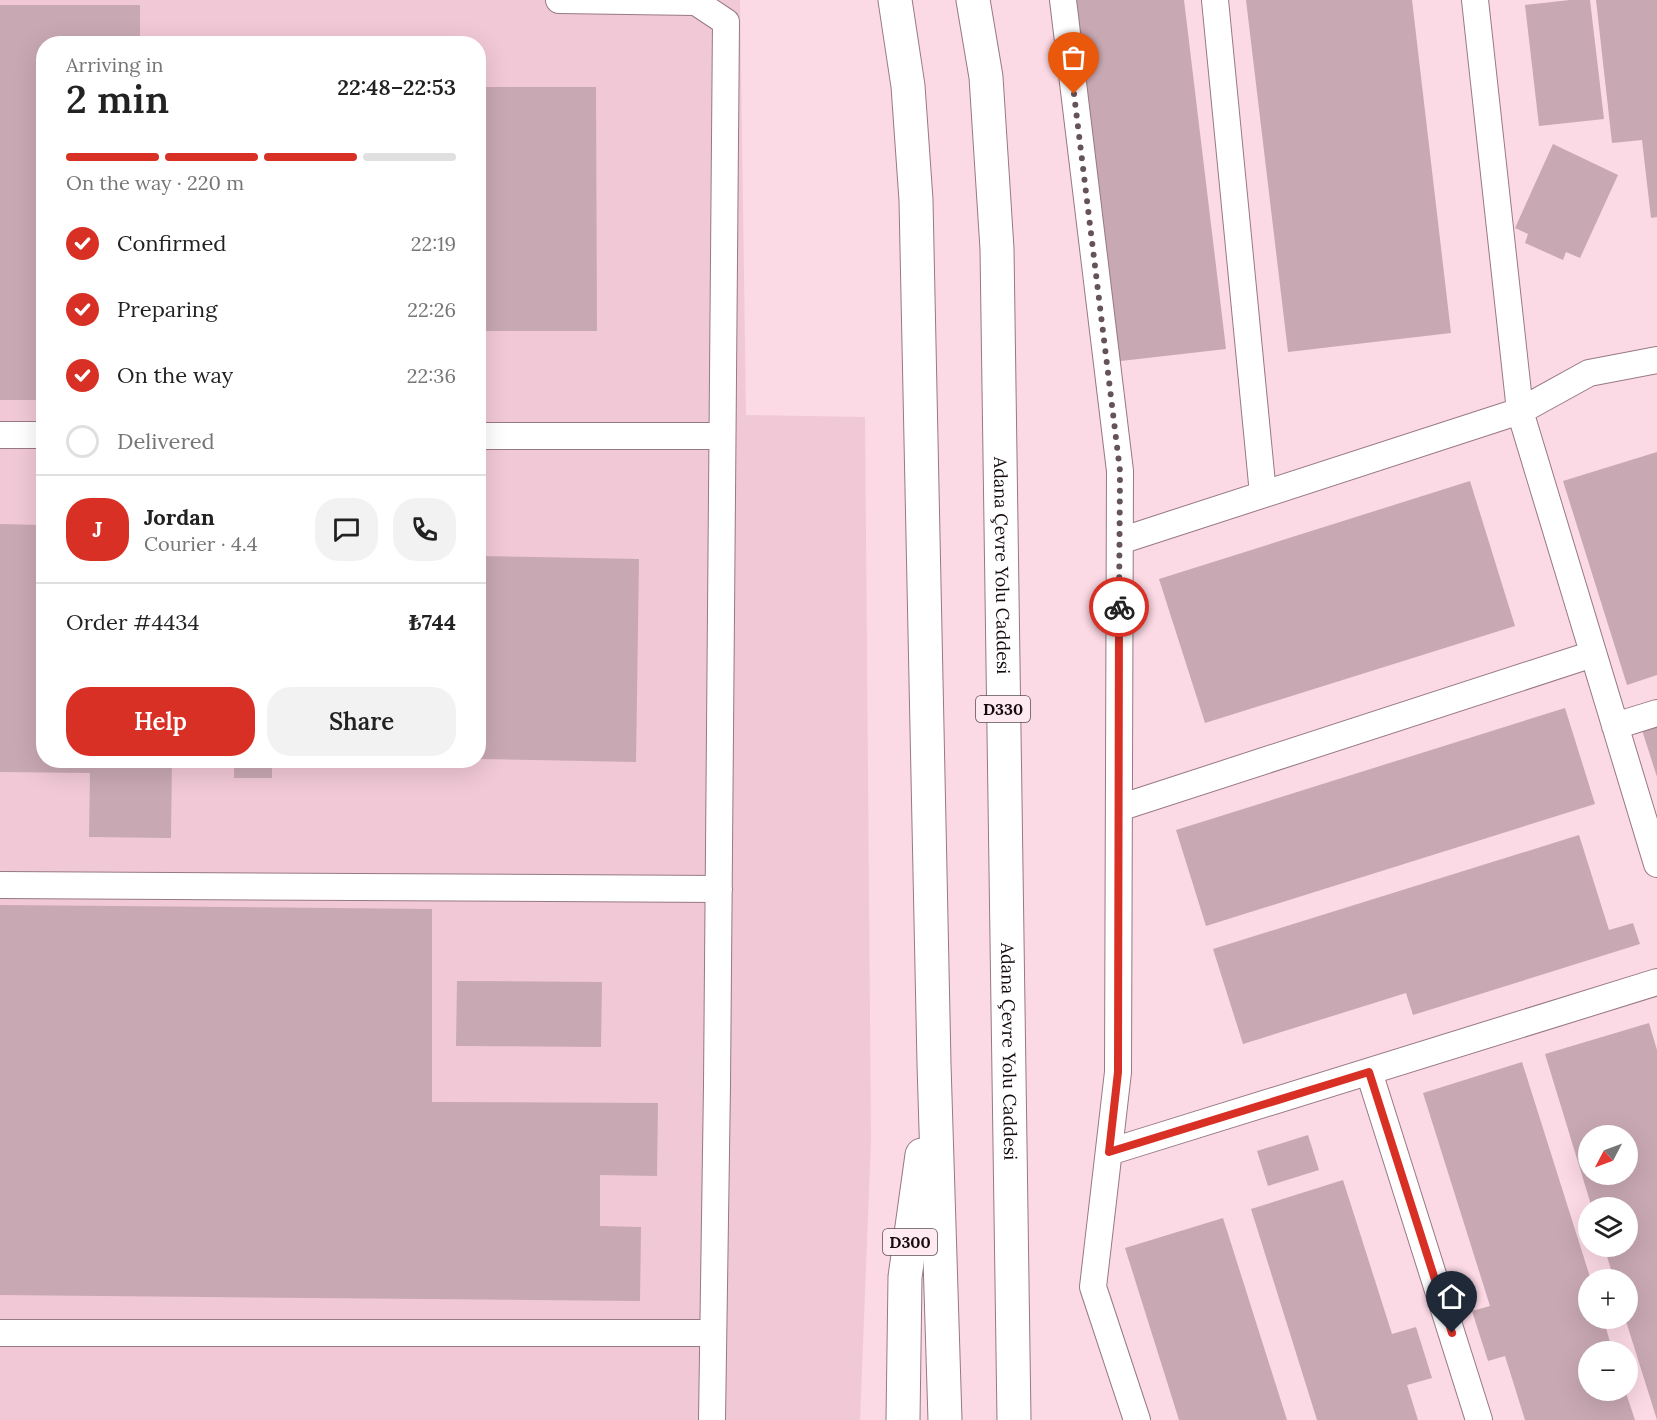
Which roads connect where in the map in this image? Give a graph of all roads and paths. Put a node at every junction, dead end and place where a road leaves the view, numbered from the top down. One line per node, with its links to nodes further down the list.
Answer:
1 (559, 0): 12 (street)
2 (895, 0): 23 (highway)
3 (973, 0): 31 (highway, Adana Çevre Yolu Caddesi / D330)
4 (1063, 0): 14 (street)
5 (1215, 0): 13 (street)
6 (1475, 0): 8 (street)
7 (1657, 360): 8 (street)
8 (1520, 411): 13 (street); 15 (street)
9 (0, 435): 10 (street)
10 (36, 435)
11 (486, 436): 12 (street)
12 (722, 436): 21 (street)
13 (1263, 494): 14 (street)
14 (1120, 541): 18 (street)
15 (1593, 654): 17 (street); 18 (street)
16 (1657, 713): 17 (street)
17 (1615, 726): 19 (street)
18 (1119, 808): 25 (street)
19 (1657, 864)
20 (0, 885): 21 (street)
21 (719, 889): 27 (street)
22 (1657, 982): 24 (street)
23 (934, 1065): 29 (highway, D300); 30 (highway)
24 (1369, 1072): 25 (street); 33 (street)
25 (1109, 1152): 32 (street)
26 (0, 1333): 27 (street)
27 (713, 1333): 28 (street)
28 (712, 1420)
29 (903, 1420)
30 (945, 1420)
31 (1014, 1420)
32 (1137, 1420)
33 (1479, 1420)

